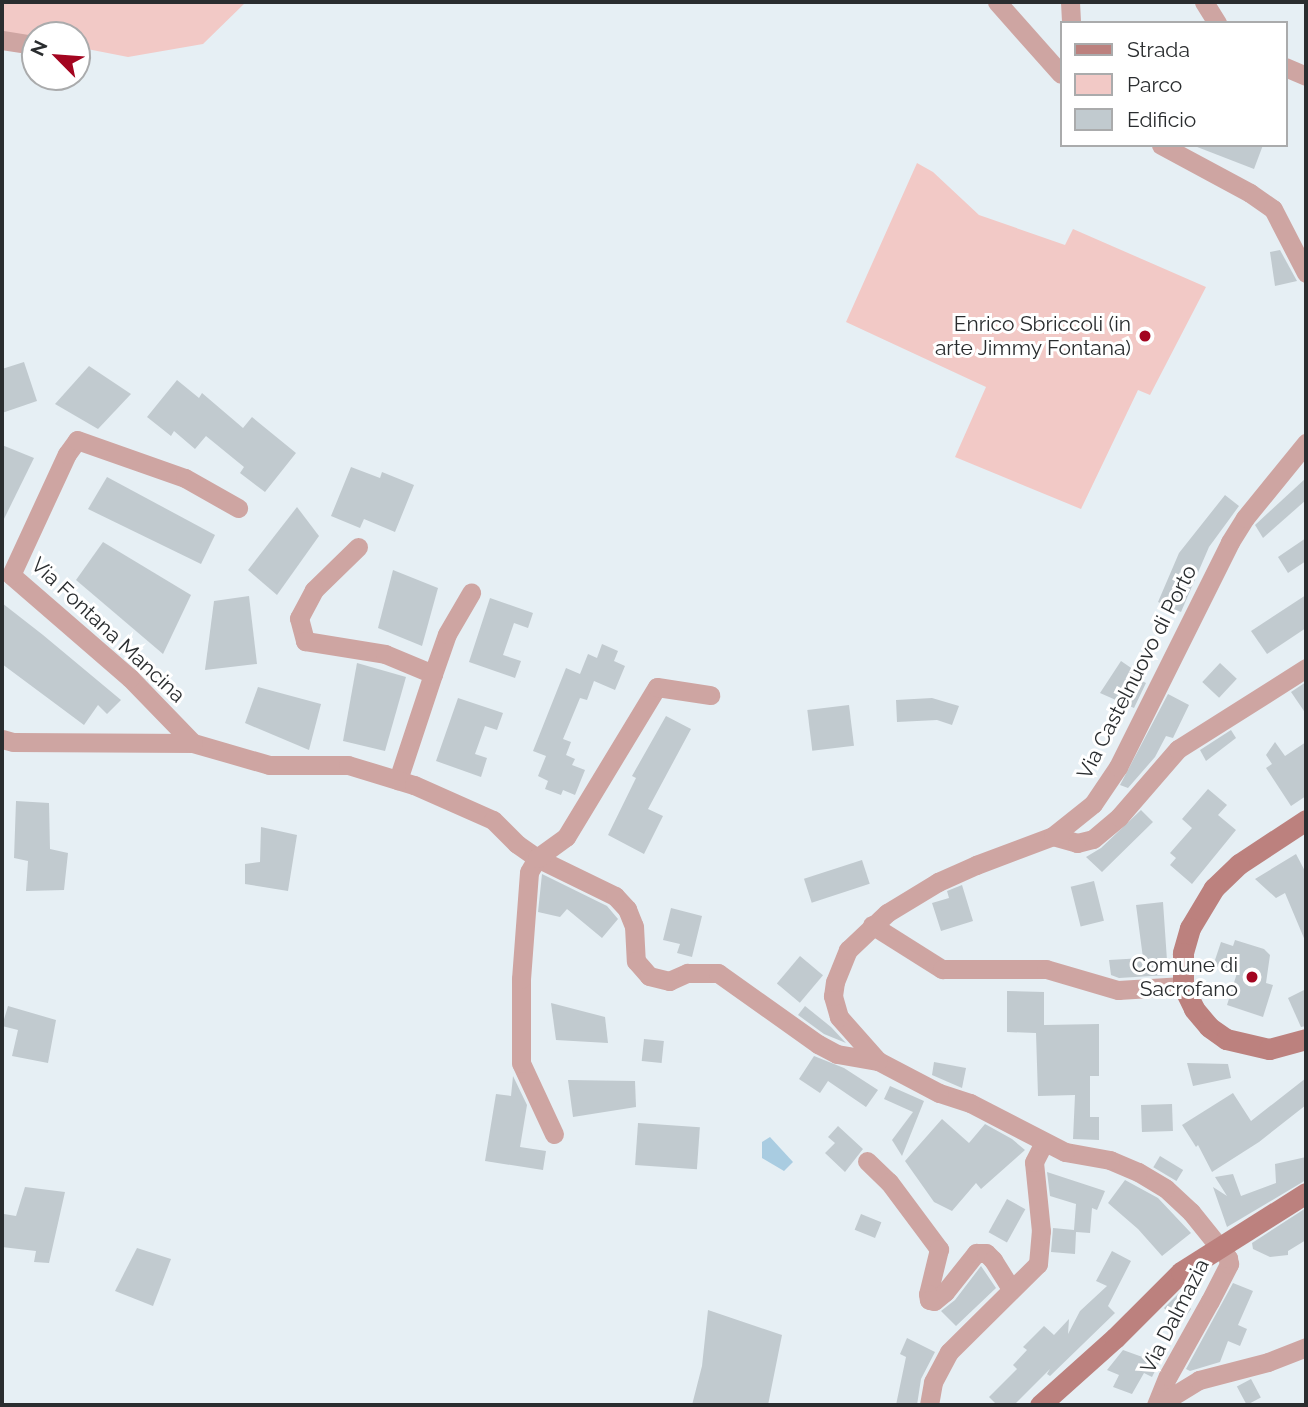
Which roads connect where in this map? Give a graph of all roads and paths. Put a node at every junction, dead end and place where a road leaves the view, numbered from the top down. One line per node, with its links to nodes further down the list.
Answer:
1 (997, 2): 9 (street)
2 (1070, 2): 4 (street)
3 (1204, 2): 5 (street)
4 (1071, 21)
5 (1216, 21)
6 (2, 40): 7 (street)
7 (21, 43)
8 (1287, 68): 10 (street)
9 (1060, 73)
10 (1306, 76)
11 (1165, 147): 12 (street)
12 (1306, 273)
13 (1306, 443): 16 (street, Via Castelnuovo di Porto)
14 (1306, 464): 16 (street)
15 (238, 508): 18 (street, Via Fontana Mancina)
16 (1245, 518): 27 (street, Via Castelnuovo di Porto)
17 (358, 547): 21 (street)
18 (6, 574): 23 (street, Via Fontana Mancina)
19 (471, 593): 21 (street)
20 (1306, 668): 27 (street)
21 (433, 674): 25 (street)
22 (710, 695): 28 (street)
23 (193, 743): 24 (street, Via Fontana Mancina); 25 (street, Via Fontana Mancina)
24 (5, 746)
25 (398, 780): 28 (street, Via Fontana Mancina)
26 (1306, 820): 30 (street)
27 (1053, 836): 29 (street, Via Castelnuovo di Porto)
28 (537, 858): 32 (street, Via Fontana Mancina); 33 (street)
29 (872, 925): 30 (street); 32 (street, Via Castelnuovo di Porto)
30 (1183, 986): 31 (street)
31 (1306, 1039)
32 (878, 1061): 34 (street, Via Castelnuovo di Porto)
33 (554, 1134)
34 (1044, 1142): 37 (street, Via Castelnuovo di Porto); 38 (street)
35 (867, 1161): 38 (street)
36 (1306, 1193): 37 (street)
37 (1220, 1249): 41 (street); 42 (street, Via Dalmazia)
38 (1011, 1289): 40 (street)
39 (1306, 1347): 42 (street)
40 (929, 1405)
41 (1040, 1405)
42 (1157, 1405)

